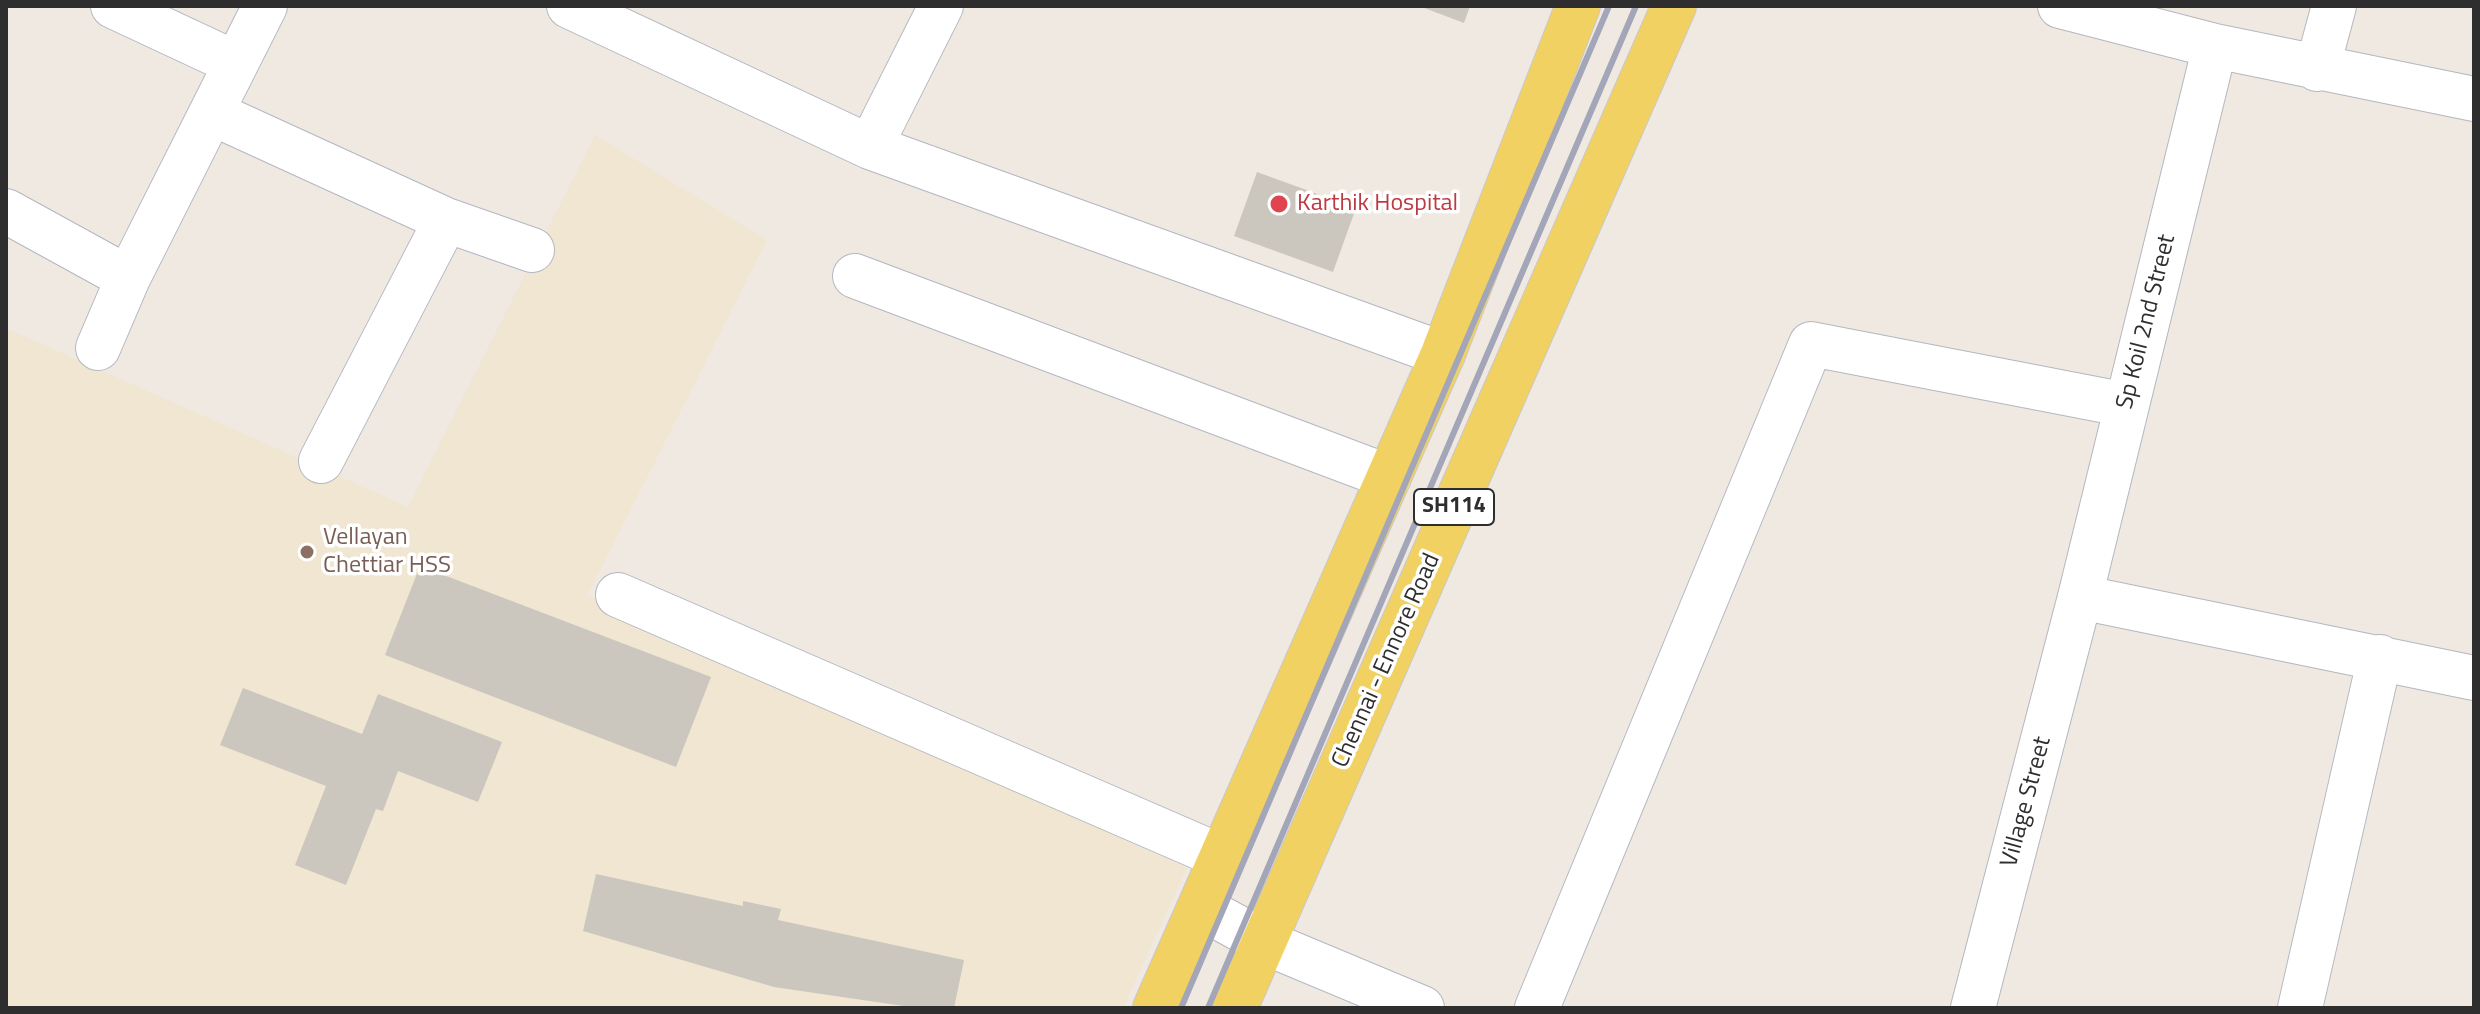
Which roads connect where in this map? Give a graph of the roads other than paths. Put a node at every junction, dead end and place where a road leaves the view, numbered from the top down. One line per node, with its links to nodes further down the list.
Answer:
1 (113, 6): 10 (street)
2 (265, 6): 10 (street)
3 (569, 6): 14 (street)
4 (941, 6): 14 (street)
5 (1578, 6): 21 (main road, SH114)
6 (1674, 6): 31 (main road, Chennai - Ennore Road / SH114)
7 (2060, 6): 9 (street)
8 (2334, 6): 11 (street)
9 (2215, 46): 11 (street); 22 (street, Sp Koil 2nd Street)
10 (235, 63): 13 (street)
11 (2317, 69): 12 (street)
12 (2474, 99)
13 (212, 113): 16 (street); 19 (street)
14 (870, 147): 21 (street)
15 (6, 211): 19 (street)
16 (446, 220): 17 (street); 23 (street)
17 (532, 250)
18 (855, 276): 24 (street)
19 (128, 278): 20 (street)
20 (98, 348)
21 (1443, 354): 24 (main road, SH114)
22 (2127, 405): 26 (street, Sp Koil 2nd Street); 35 (street)
23 (321, 461)
24 (1389, 477): 29 (main road, SH114)
25 (618, 595): 29 (street)
26 (2080, 597): 27 (street); 36 (street, Village Street)
27 (2380, 657): 28 (street); 37 (street)
28 (2474, 678)
29 (1222, 857): 30 (main road, SH114)
30 (1200, 907): 31 (street); 32 (main road, SH114)
31 (1264, 942): 33 (main road, Chennai - Ennore Road / SH114); 34 (street)
32 (1155, 1008)
33 (1235, 1008)
34 (1422, 1008)
35 (1537, 1008)
36 (1973, 1008)
37 (2300, 1008)

